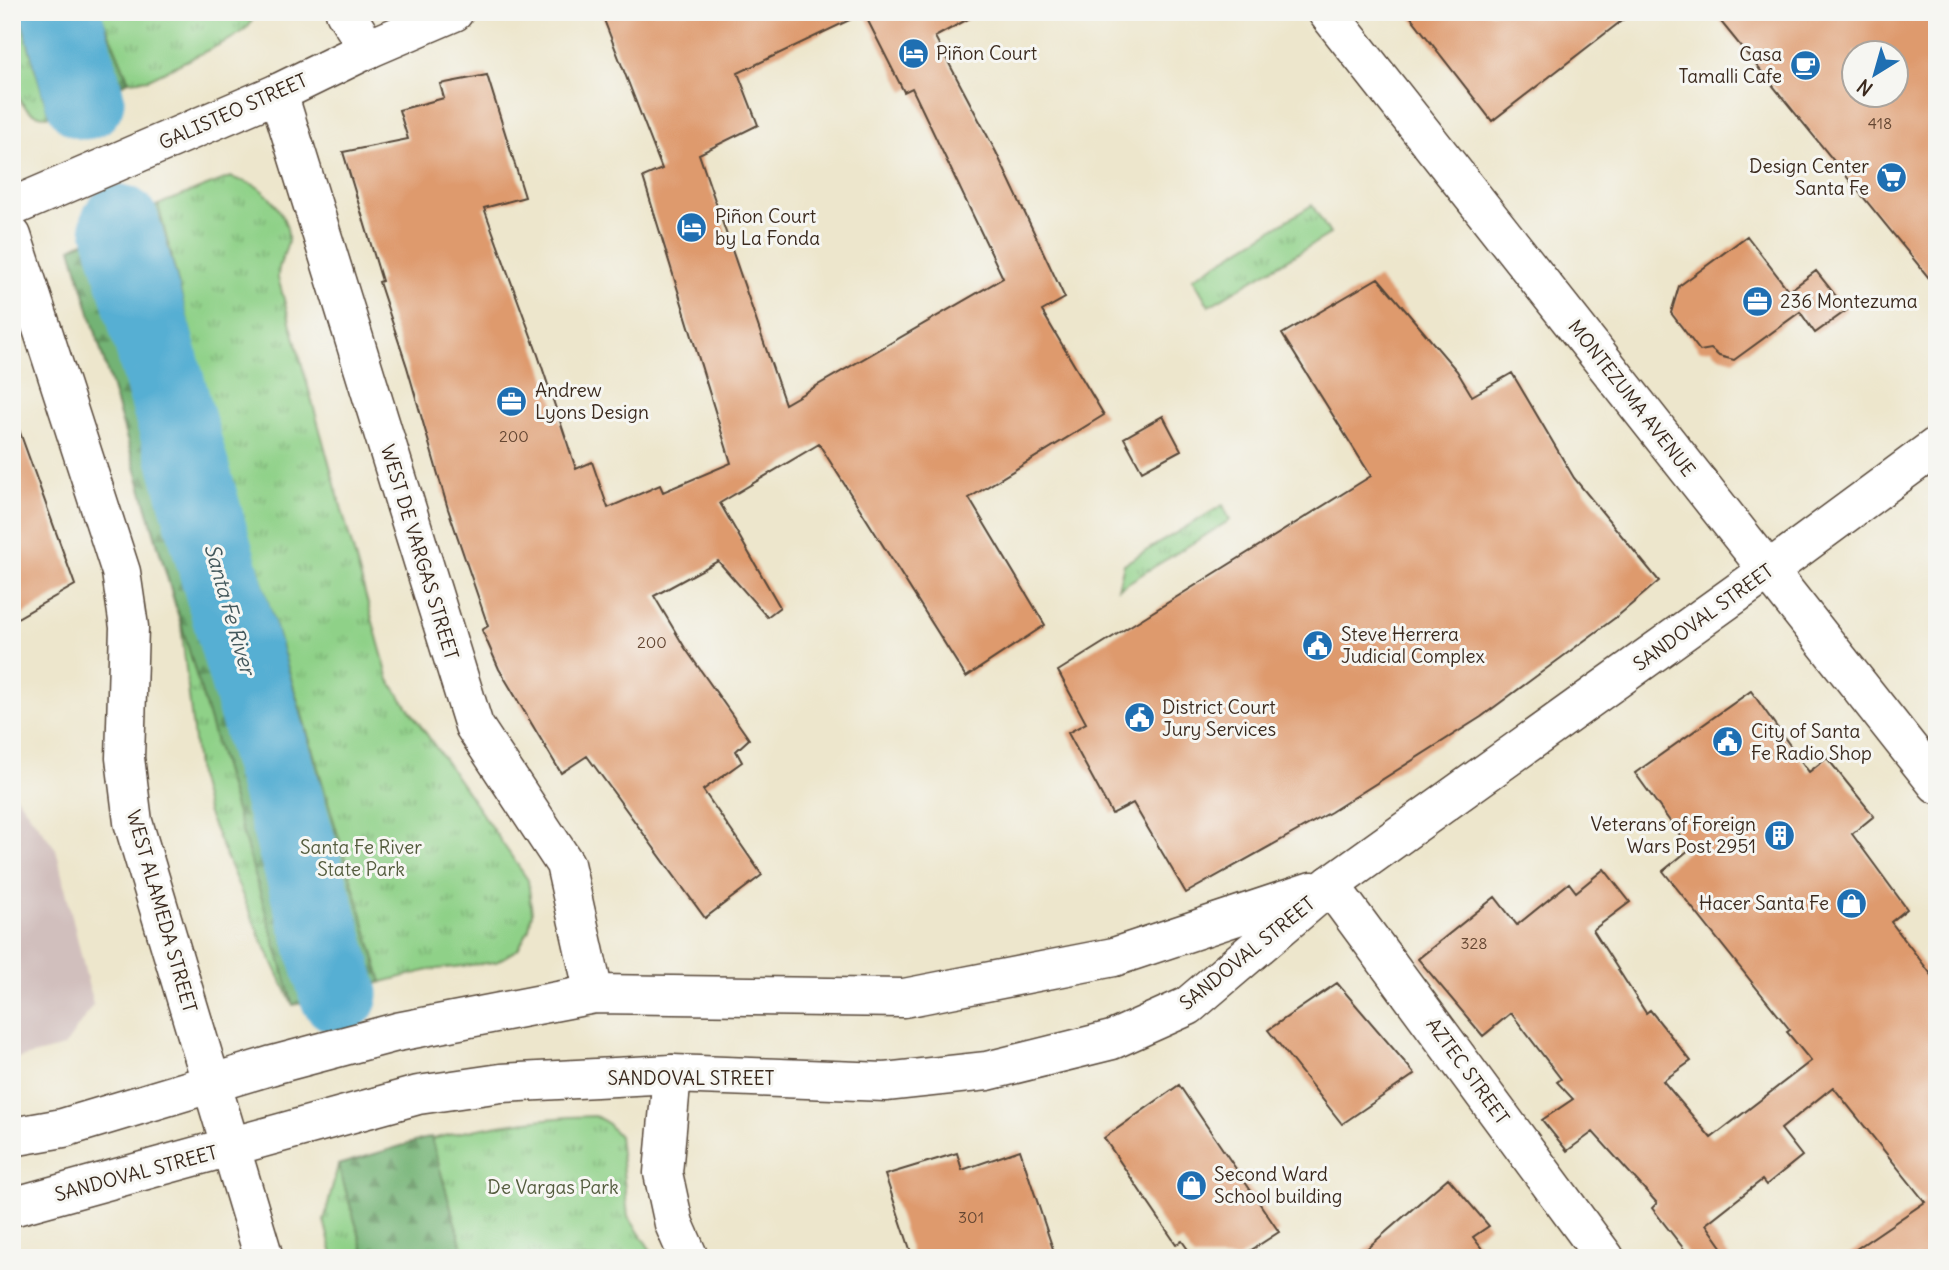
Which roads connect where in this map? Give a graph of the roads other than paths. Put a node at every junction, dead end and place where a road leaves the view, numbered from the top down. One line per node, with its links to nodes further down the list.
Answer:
1 (345, 12): 4 (street)
2 (454, 12): 4 (street, GALISTEO STREET)
3 (1327, 12): 9 (street, MONTEZUMA AVENUE)
4 (368, 49): 5 (street, GALISTEO STREET)
5 (278, 93): 6 (street, GALISTEO STREET); 12 (street, WEST DE VARGAS STREET)
6 (12, 207)
7 (12, 236): 14 (street, WEST ALAMEDA STREET)
8 (1937, 446): 9 (street, SANDOVAL STREET)
9 (1769, 570): 10 (street, MONTEZUMA AVENUE); 11 (street, SANDOVAL STREET)
10 (1937, 784)
11 (1330, 885): 12 (street, SANDOVAL STREET); 13 (street, SANDOVAL STREET); 20 (street, AZTEC STREET)
12 (594, 994): 14 (street, SANDOVAL STREET)
13 (672, 1074): 16 (street, SANDOVAL STREET); 19 (street)
14 (213, 1083): 15 (street, SANDOVAL STREET); 16 (street, WEST ALAMEDA STREET)
15 (12, 1137)
16 (232, 1146): 17 (street, SANDOVAL STREET); 18 (street, WEST ALAMEDA STREET)
17 (12, 1207)
18 (264, 1258)
19 (689, 1258)
20 (1605, 1258)

